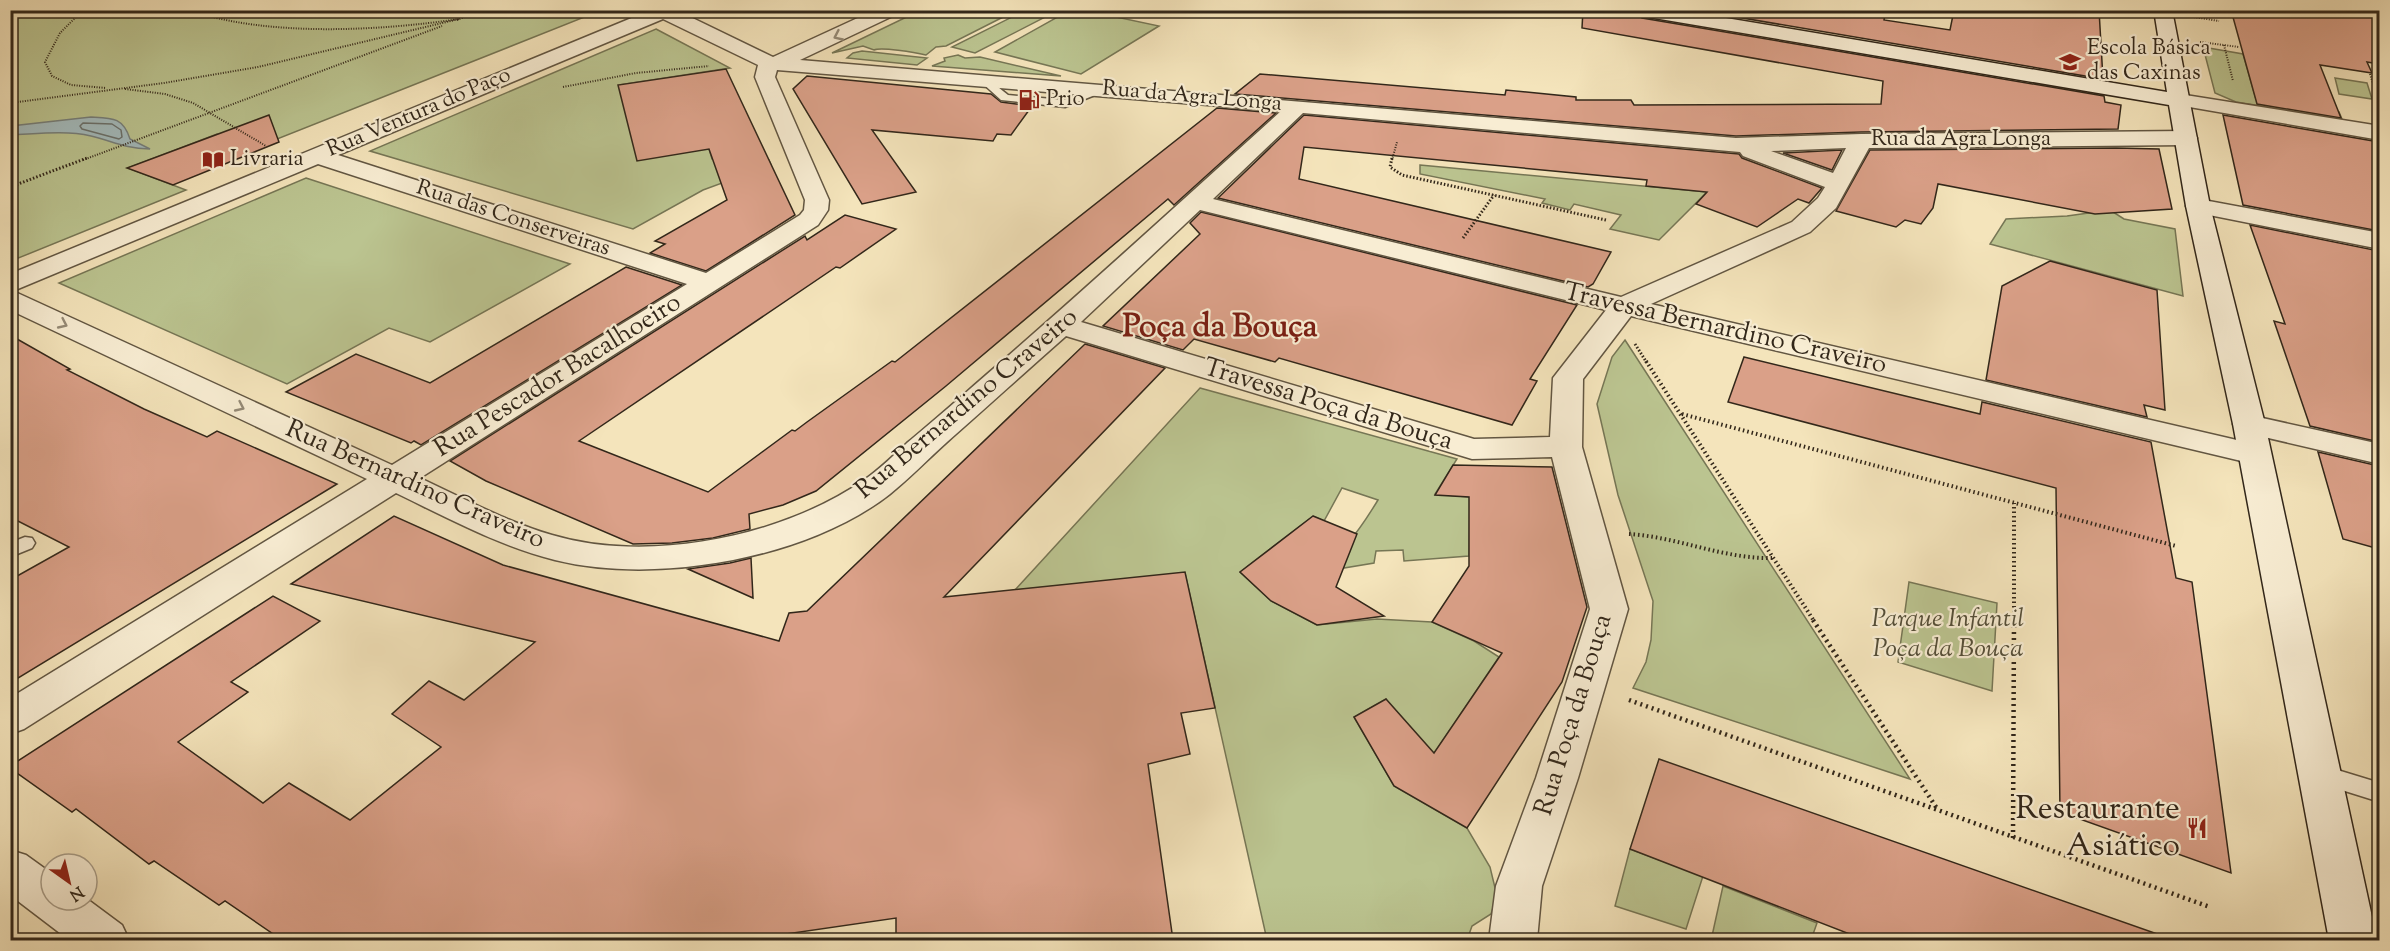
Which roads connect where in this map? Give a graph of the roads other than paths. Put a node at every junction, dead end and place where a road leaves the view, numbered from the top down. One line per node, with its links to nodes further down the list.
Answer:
1 (891, 10): 5 (street, one-way to 5)
2 (1642, 10): 6 (street)
3 (2163, 10): 6 (street)
4 (661, 11): 5 (street, Rua da Agra Longa); 12 (street, Rua Ventura do Paço)
5 (769, 63): 7 (street, Rua da Agra Longa); 17 (street, Rua Pescador Bacalhoeiro)
6 (2179, 100): 8 (street); 9 (street)
7 (1296, 106): 11 (street, Rua da Agra Longa); 14 (street, Rua Bernardino Craveiro)
8 (2379, 133)
9 (2186, 138): 10 (street, Rua da Agra Longa); 15 (street)
10 (1861, 141): 11 (street, Rua da Agra Longa); 13 (street, Rua Poça da Bouça)
11 (1736, 145): 13 (street, Rua da Agra Longa)
12 (317, 156): 17 (street, Rua das Conserveiras); 18 (street, Rua Ventura do Paço)
13 (1839, 184): 20 (street, Rua Poça da Bouça)
14 (1196, 202): 20 (street, Travessa Bernardino Craveiro); 21 (street, Rua Bernardino Craveiro)
15 (2198, 207): 16 (street); 22 (street)
16 (2379, 241)
17 (708, 282): 25 (street, Rua Pescador Bacalhoeiro)
18 (10, 284)
19 (10, 299): 25 (street, Rua Bernardino Craveiro, one-way to 25)
20 (1624, 306): 22 (street, Travessa Bernardino Craveiro); 23 (street, Rua Poça da Bouça)
21 (1060, 325): 23 (street, Travessa Poça da Bouça); 25 (street, Rua Bernardino Craveiro)
22 (2252, 439): 24 (street, Travessa Bernardino Craveiro); 27 (street)
23 (1566, 447): 33 (street, Rua Poça da Bouça)
24 (2379, 454)
25 (394, 480): 26 (street, Rua Pescador Bacalhoeiro)
26 (10, 718)
27 (2319, 773): 28 (lane); 34 (street)
28 (2379, 792)
29 (10, 868): 30 (street)
30 (39, 891)
31 (67, 912): 32 (street)
32 (105, 940)
33 (1512, 940)
34 (2353, 940)

